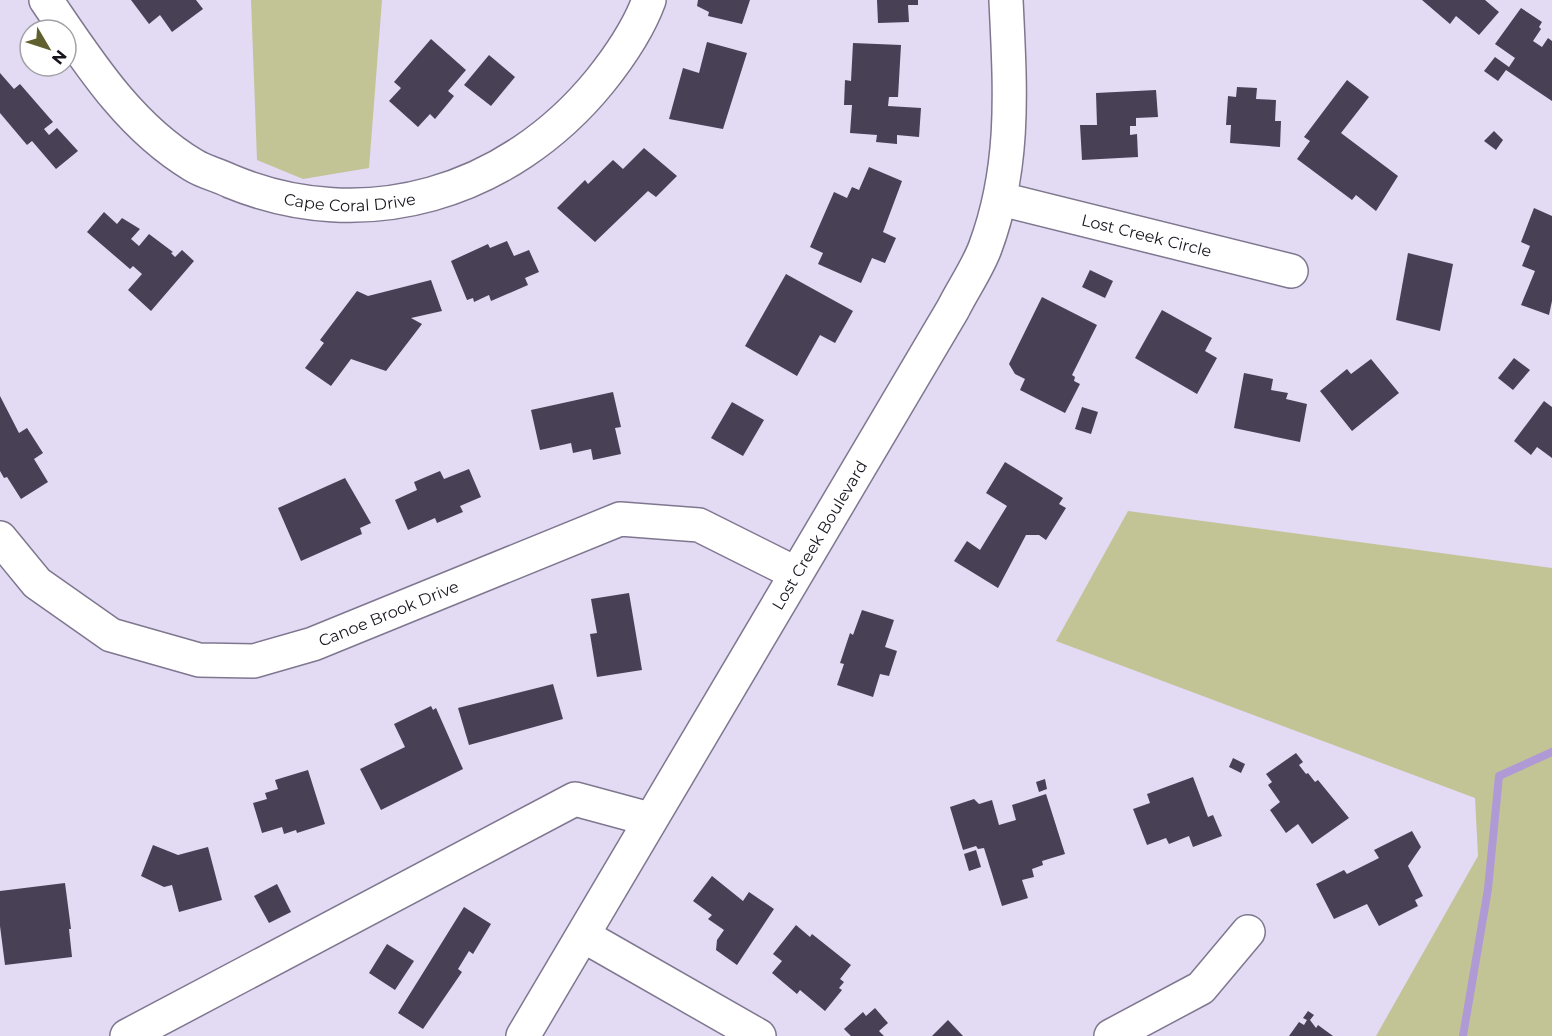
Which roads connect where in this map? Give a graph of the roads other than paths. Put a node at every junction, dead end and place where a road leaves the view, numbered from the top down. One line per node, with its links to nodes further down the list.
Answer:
1 (46, 0): 2 (street, Cape Coral Drive)
2 (649, 0)
3 (1006, 0): 4 (street, Lost Creek Boulevard)
4 (1001, 199): 5 (street, Lost Creek Circle); 7 (street, Lost Creek Boulevard)
5 (1291, 271)
6 (0, 538): 7 (street, Canoe Brook Drive)
7 (795, 573): 8 (street, Lost Creek Boulevard)
8 (650, 819): 10 (street, Lost Creek Boulevard); 11 (street)
9 (1248, 932): 14 (street)
10 (584, 936): 12 (street, Lost Creek Boulevard); 13 (street)
11 (126, 1036)
12 (523, 1036)
13 (759, 1036)
14 (1112, 1036)

